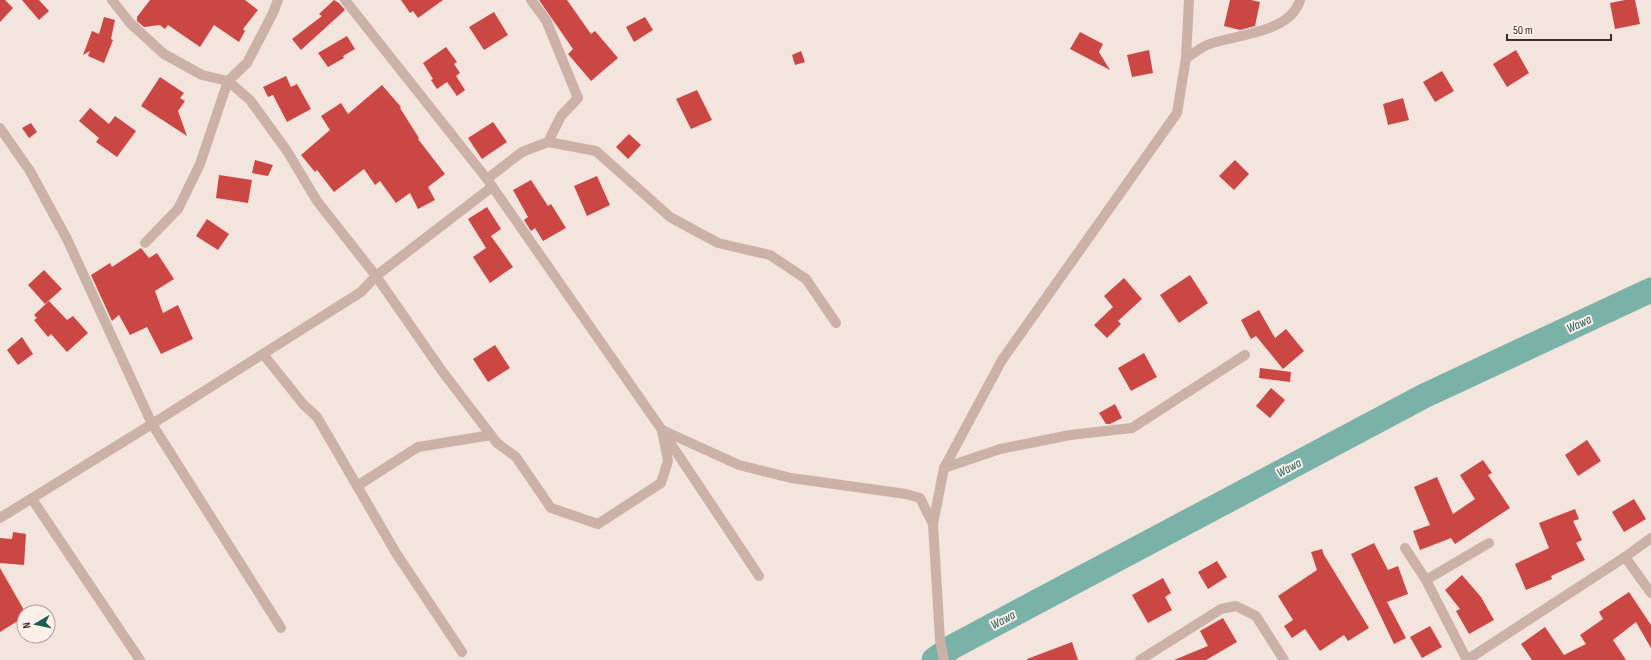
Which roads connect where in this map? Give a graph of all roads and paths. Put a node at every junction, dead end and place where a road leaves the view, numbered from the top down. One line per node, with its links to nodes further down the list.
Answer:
1 (112, 0): 8 (street)
2 (278, 0): 8 (street)
3 (345, 0): 11 (street)
4 (531, 0): 10 (street)
5 (1189, 0): 7 (street)
6 (1300, 0): 7 (street)
7 (1186, 58): 20 (street)
8 (228, 81): 12 (street); 13 (street)
9 (0, 128): 17 (street)
10 (548, 142): 11 (street); 14 (street)
11 (489, 183): 13 (street); 18 (street)
12 (145, 243)
13 (376, 276): 15 (street); 19 (street)
14 (836, 323)
15 (263, 354): 17 (street); 21 (street)
16 (1245, 355): 20 (street)
17 (152, 424): 22 (street); 32 (street)
18 (662, 430): 19 (street); 24 (street); 29 (street)
19 (491, 435): 21 (street)
20 (944, 468): 24 (street)
21 (357, 486): 33 (street)
22 (32, 499): 23 (street); 34 (street)
23 (0, 518)
24 (933, 524): 35 (street)
25 (1651, 538): 28 (street)
26 (1489, 543): 30 (street)
27 (1405, 548): 30 (street)
28 (1625, 557): 31 (street); 38 (street)
29 (759, 576)
30 (1426, 580): 38 (street)
31 (1651, 593)
32 (281, 628)
33 (462, 652)
34 (140, 660)
35 (944, 660)
36 (1140, 660): 37 (street)
37 (1284, 660)
38 (1467, 660)

